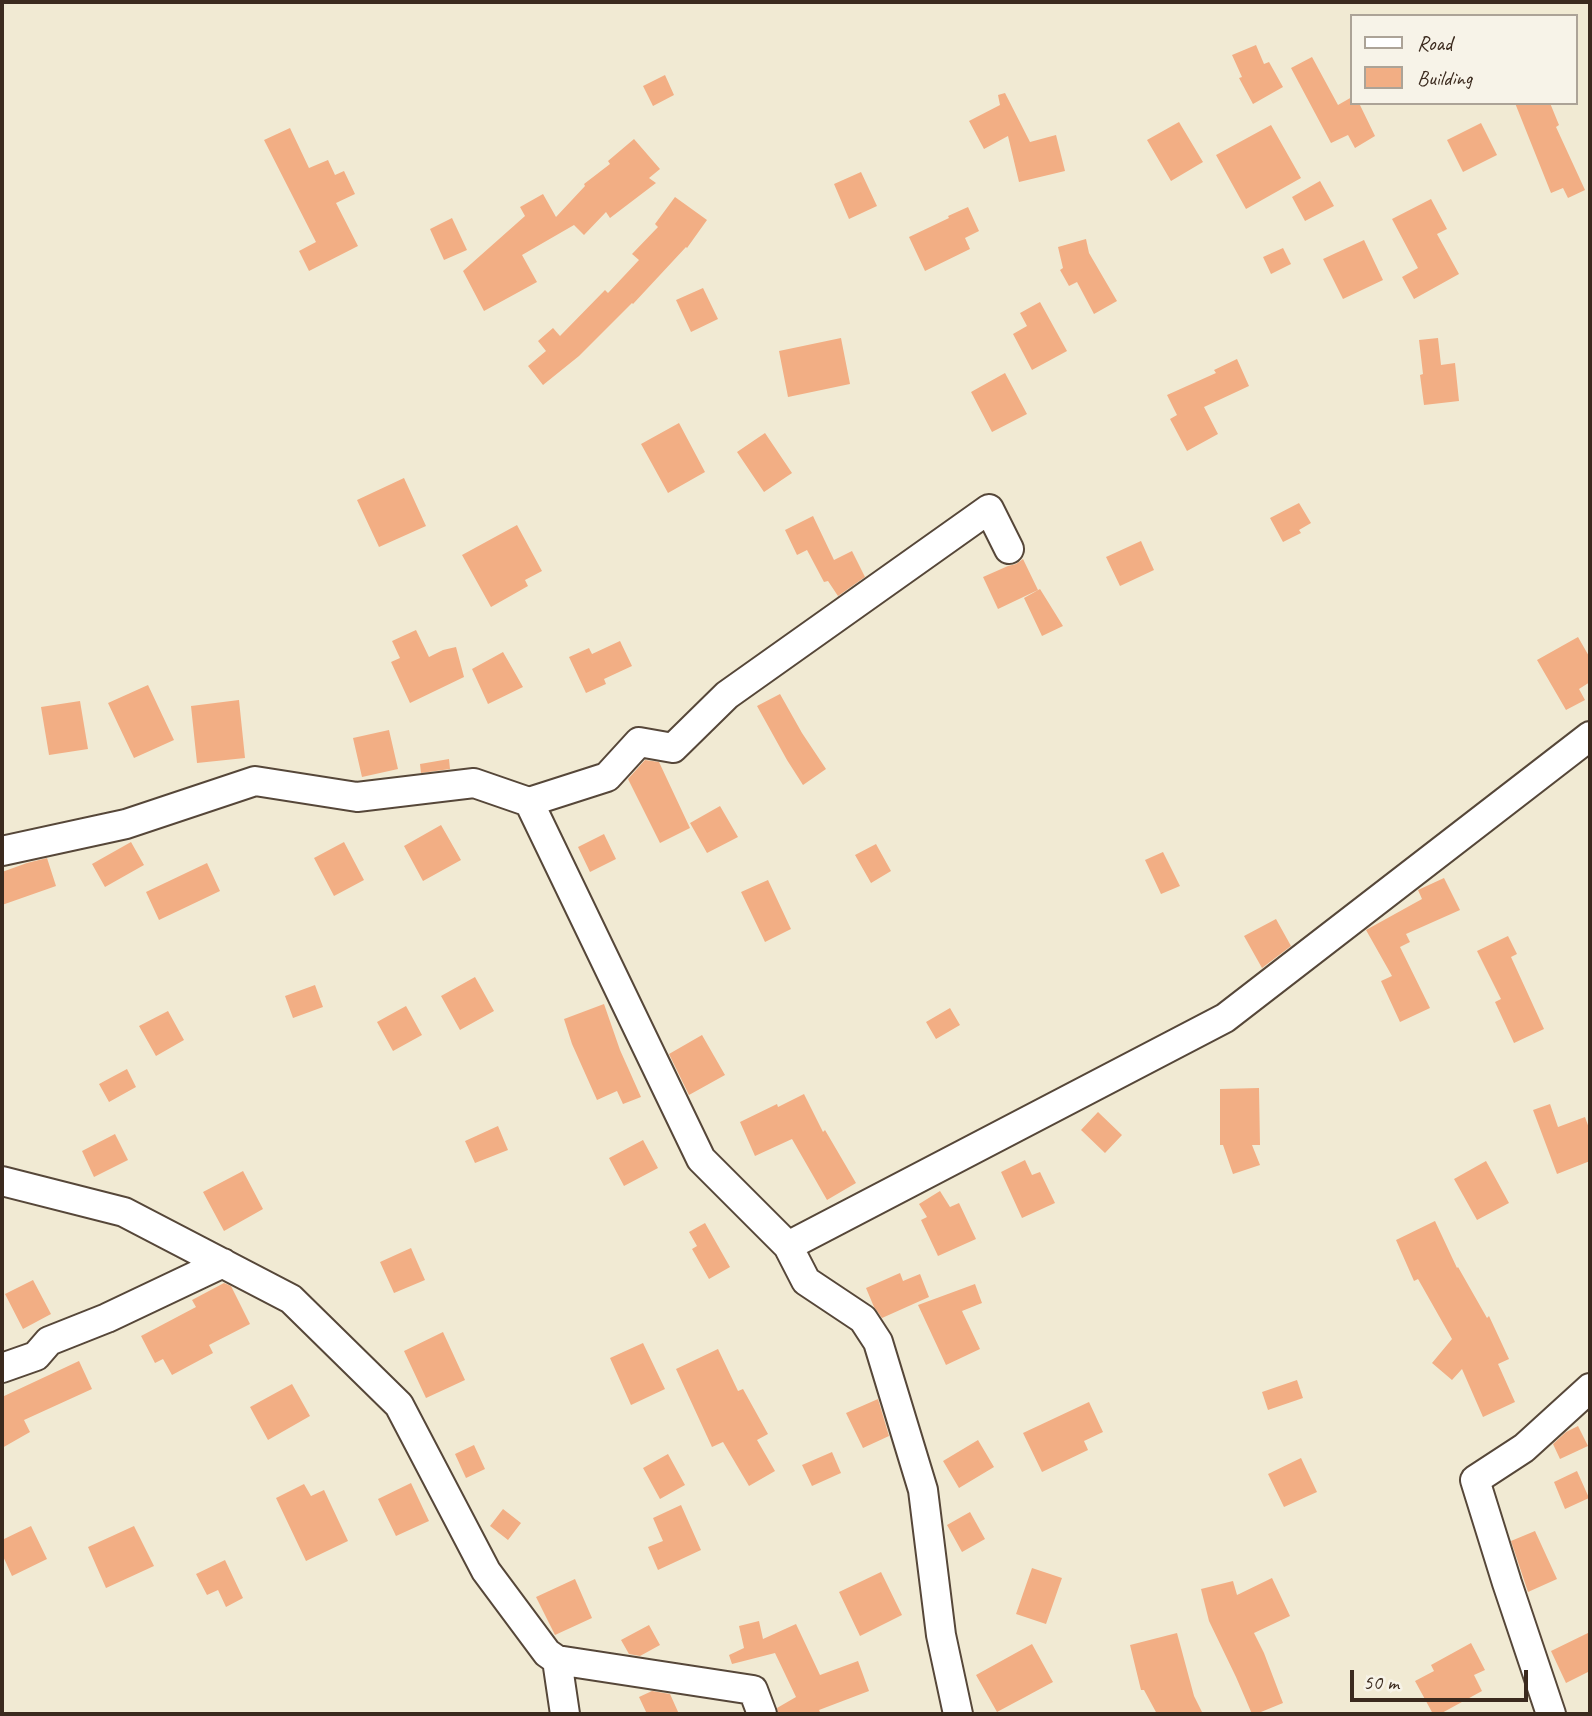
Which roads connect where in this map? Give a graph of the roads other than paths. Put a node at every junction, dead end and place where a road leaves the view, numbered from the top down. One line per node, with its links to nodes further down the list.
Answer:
1 (1009, 549): 3 (street)
2 (1590, 736): 6 (street)
3 (529, 802): 4 (street); 6 (street)
4 (2, 851)
5 (2, 1181): 7 (street)
6 (788, 1246): 13 (street)
7 (223, 1264): 8 (street); 10 (street)
8 (2, 1368)
9 (1590, 1388): 14 (street)
10 (557, 1660): 11 (street); 12 (street)
11 (758, 1702)
12 (565, 1714)
13 (958, 1714)
14 (1551, 1714)

